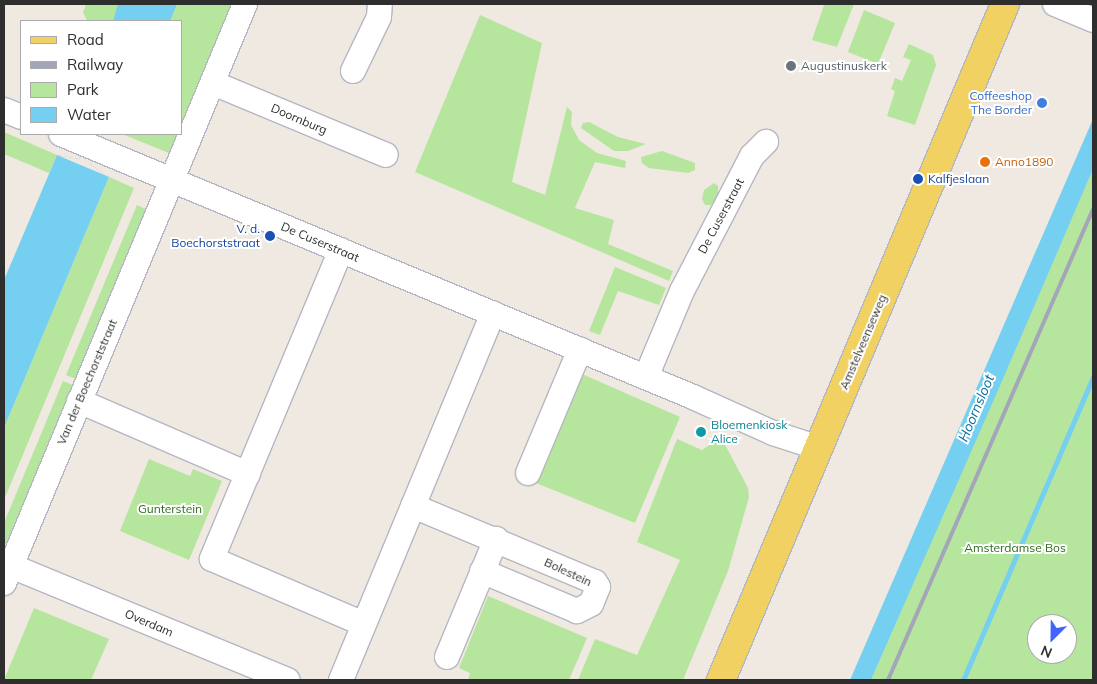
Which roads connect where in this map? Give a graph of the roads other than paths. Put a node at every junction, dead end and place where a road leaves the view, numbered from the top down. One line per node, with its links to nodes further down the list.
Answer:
1 (245, 4): 7 (street)
2 (380, 4): 6 (street)
3 (1005, 4): 19 (main road, Amstelveenseweg)
4 (1055, 4): 5 (street)
5 (1093, 20)
6 (353, 71)
7 (213, 83): 12 (street, Doornburg); 13 (street)
8 (4, 110): 9 (street)
9 (20, 117)
10 (63, 135): 13 (street, De Cuserstraat)
11 (766, 142): 17 (street, De Cuserstraat)
12 (386, 155)
13 (173, 182): 14 (street, De Cuserstraat); 18 (street, Van der Boechorststraat)
14 (341, 250): 15 (street, De Cuserstraat); 21 (street)
15 (493, 313): 16 (street, De Cuserstraat); 22 (street)
16 (580, 349): 17 (street, De Cuserstraat); 20 (street)
17 (646, 377): 19 (street, De Cuserstraat)
18 (79, 401): 21 (street); 25 (street, Van der Boechorststraat)
19 (819, 448): 30 (main road, Amstelveenseweg)
20 (528, 473)
21 (248, 474): 26 (street)
22 (413, 506): 23 (street, Bolestein); 26 (street)
23 (496, 539): 24 (street); 24 (street, Bolestein)
24 (482, 571): 27 (street)
25 (7, 574): 28 (street, Overdam)
26 (364, 624): 29 (street)
27 (447, 657)
28 (287, 680)
29 (341, 680)
30 (721, 680)

